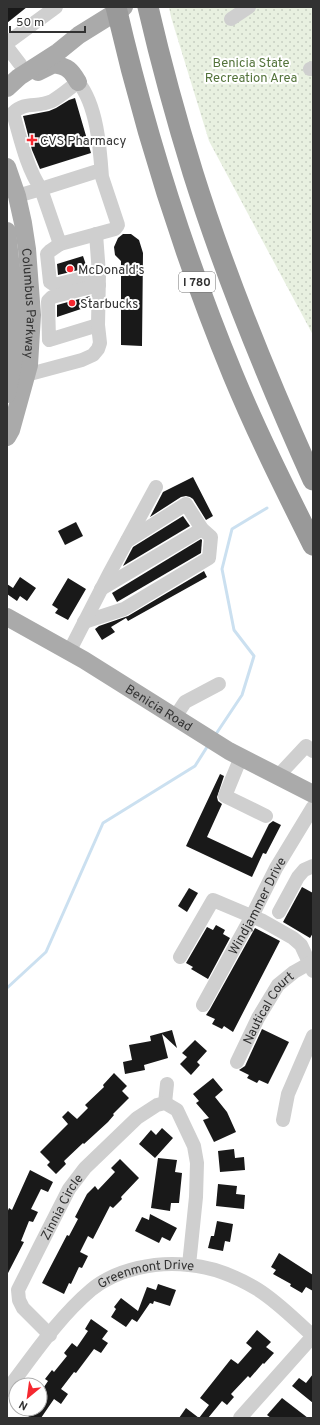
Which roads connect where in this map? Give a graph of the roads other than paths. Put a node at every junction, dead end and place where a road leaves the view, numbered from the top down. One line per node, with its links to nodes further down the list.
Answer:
1 (56, 7): 8 (street)
2 (116, 7): 28 (highway, I 780)
3 (124, 7): 7 (main road)
4 (148, 7): 24 (highway, I 780)
5 (249, 7): 6 (street)
6 (231, 19)
7 (79, 35): 10 (main road); 10 (main road)
8 (7, 43)
9 (7, 47): 10 (street)
10 (11, 78): 11 (main road)
11 (78, 82): 13 (street); 14 (street)
12 (7, 168): 15 (main road, Columbus Parkway)
13 (101, 170): 14 (street); 17 (street)
14 (41, 189): 15 (street); 18 (street)
15 (17, 196): 21 (main road, Columbus Parkway)
16 (7, 231): 21 (main road, Columbus Parkway)
17 (96, 234): 18 (street); 19 (street)
18 (60, 244): 19 (street)
19 (99, 279): 20 (street); 20 (street)
20 (98, 325): 21 (street)
21 (18, 376): 22 (main road, Columbus Parkway); 23 (main road, Columbus Parkway)
22 (7, 394)
23 (7, 437)
24 (313, 480)
25 (156, 487): 27 (street)
26 (202, 529): 27 (street); 29 (street); 31 (street)
27 (127, 541): 29 (street)
28 (313, 545)
29 (101, 589): 31 (street)
30 (7, 617): 32 (main road, Benicia Road)
31 (84, 622): 32 (street)
32 (69, 652): 34 (main road, Benicia Road)
33 (219, 684): 34 (street)
34 (175, 717): 36 (main road, Benicia Road)
35 (313, 751): 37 (street)
36 (241, 757): 37 (main road, Benicia Road); 40 (street)
37 (278, 776): 38 (main road, Benicia Road)
38 (313, 794)
39 (313, 807): 42 (street, Windjammer Drive)
40 (266, 816)
41 (313, 866): 43 (street)
42 (276, 868): 43 (street); 45 (street, Windjammer Drive)
43 (298, 877): 44 (street)
44 (279, 912)
45 (252, 916): 46 (street); 47 (street); 48 (street, Windjammer Drive)
46 (180, 957)
47 (310, 958): 50 (street, Nautical Court)
48 (203, 1006)
49 (313, 1036): 53 (street)
50 (237, 1062)
51 (167, 1084): 52 (street)
52 (165, 1103): 54 (street); 55 (street, Zinnia Circle)
53 (283, 1120)
54 (189, 1265): 55 (street, Greenmont Drive); 56 (street, Greenmont Drive)
55 (50, 1334): 57 (street, Greenmont Drive)
56 (313, 1336): 58 (street)
57 (7, 1390)
58 (240, 1418)

